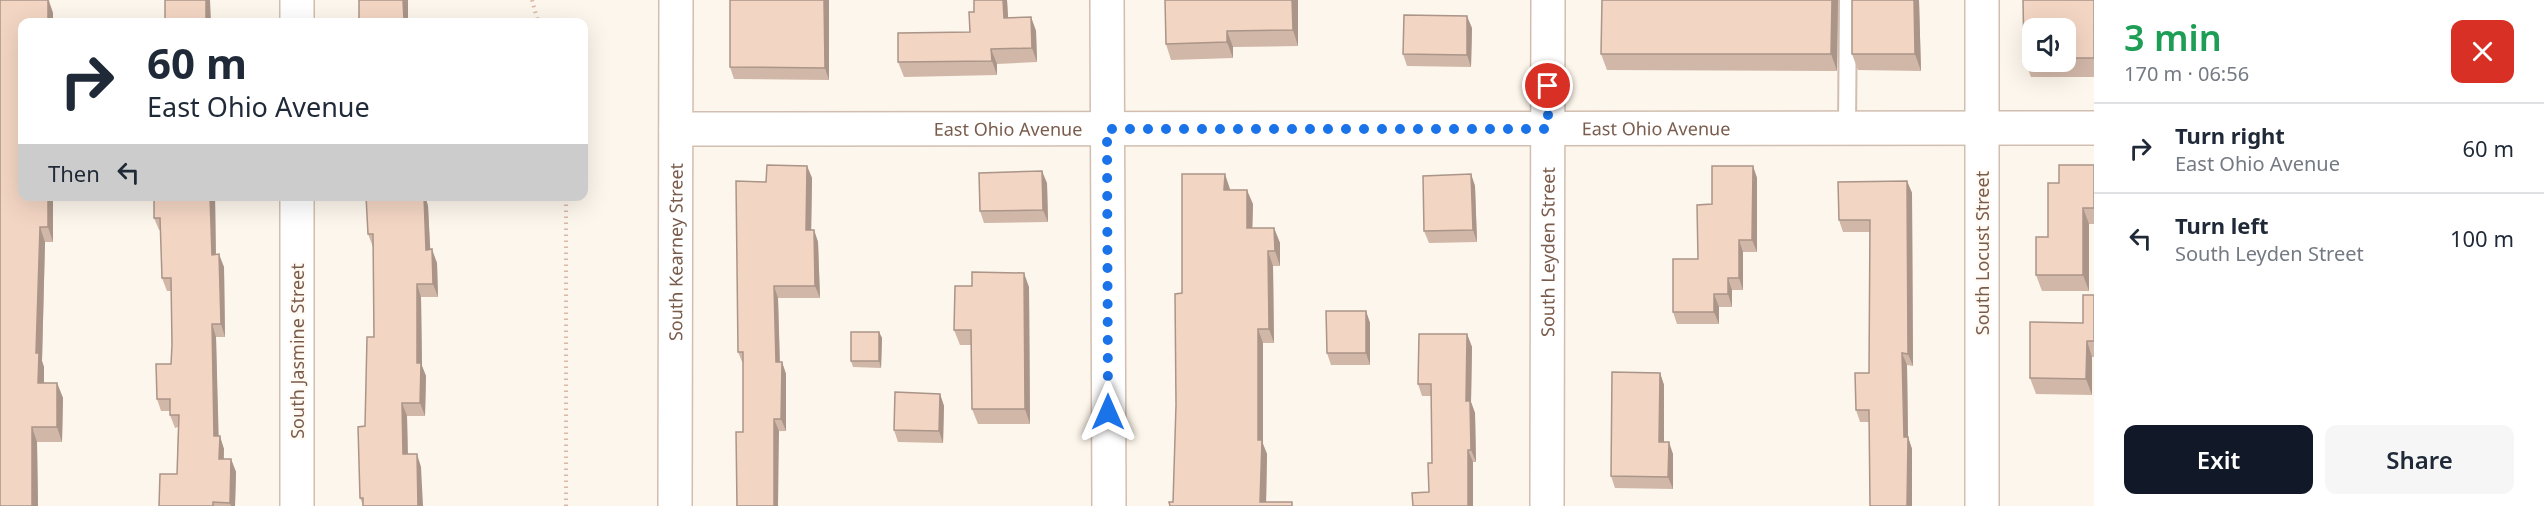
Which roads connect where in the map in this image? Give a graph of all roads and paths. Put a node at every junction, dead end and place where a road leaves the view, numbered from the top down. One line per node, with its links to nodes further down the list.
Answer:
1 (297, 0): 8 (street)
2 (532, 0): 9 (path)
3 (676, 0): 13 (street, South Kearney Street)
4 (1107, 0): 14 (street)
5 (1548, 0): 15 (street, South Leyden Street)
6 (1848, 0): 10 (lane)
7 (1982, 0): 11 (street, South Locust Street)
8 (297, 18)
9 (537, 18)
10 (1847, 128): 11 (street, East Ohio Avenue); 15 (street, East Ohio Avenue)
11 (1982, 128): 12 (street, East Ohio Avenue); 23 (street, South Locust Street)
12 (2094, 128)
13 (676, 129): 14 (street, East Ohio Avenue); 20 (street, South Kearney Street)
14 (1107, 129): 15 (street, East Ohio Avenue); 21 (street)
15 (1548, 129): 22 (street, South Leyden Street)
16 (297, 201): 18 (street, South Jasmine Street)
17 (566, 201): 19 (path)
18 (297, 506)
19 (566, 506)
20 (675, 506)
21 (1109, 506)
22 (1547, 506)
23 (1982, 506)

